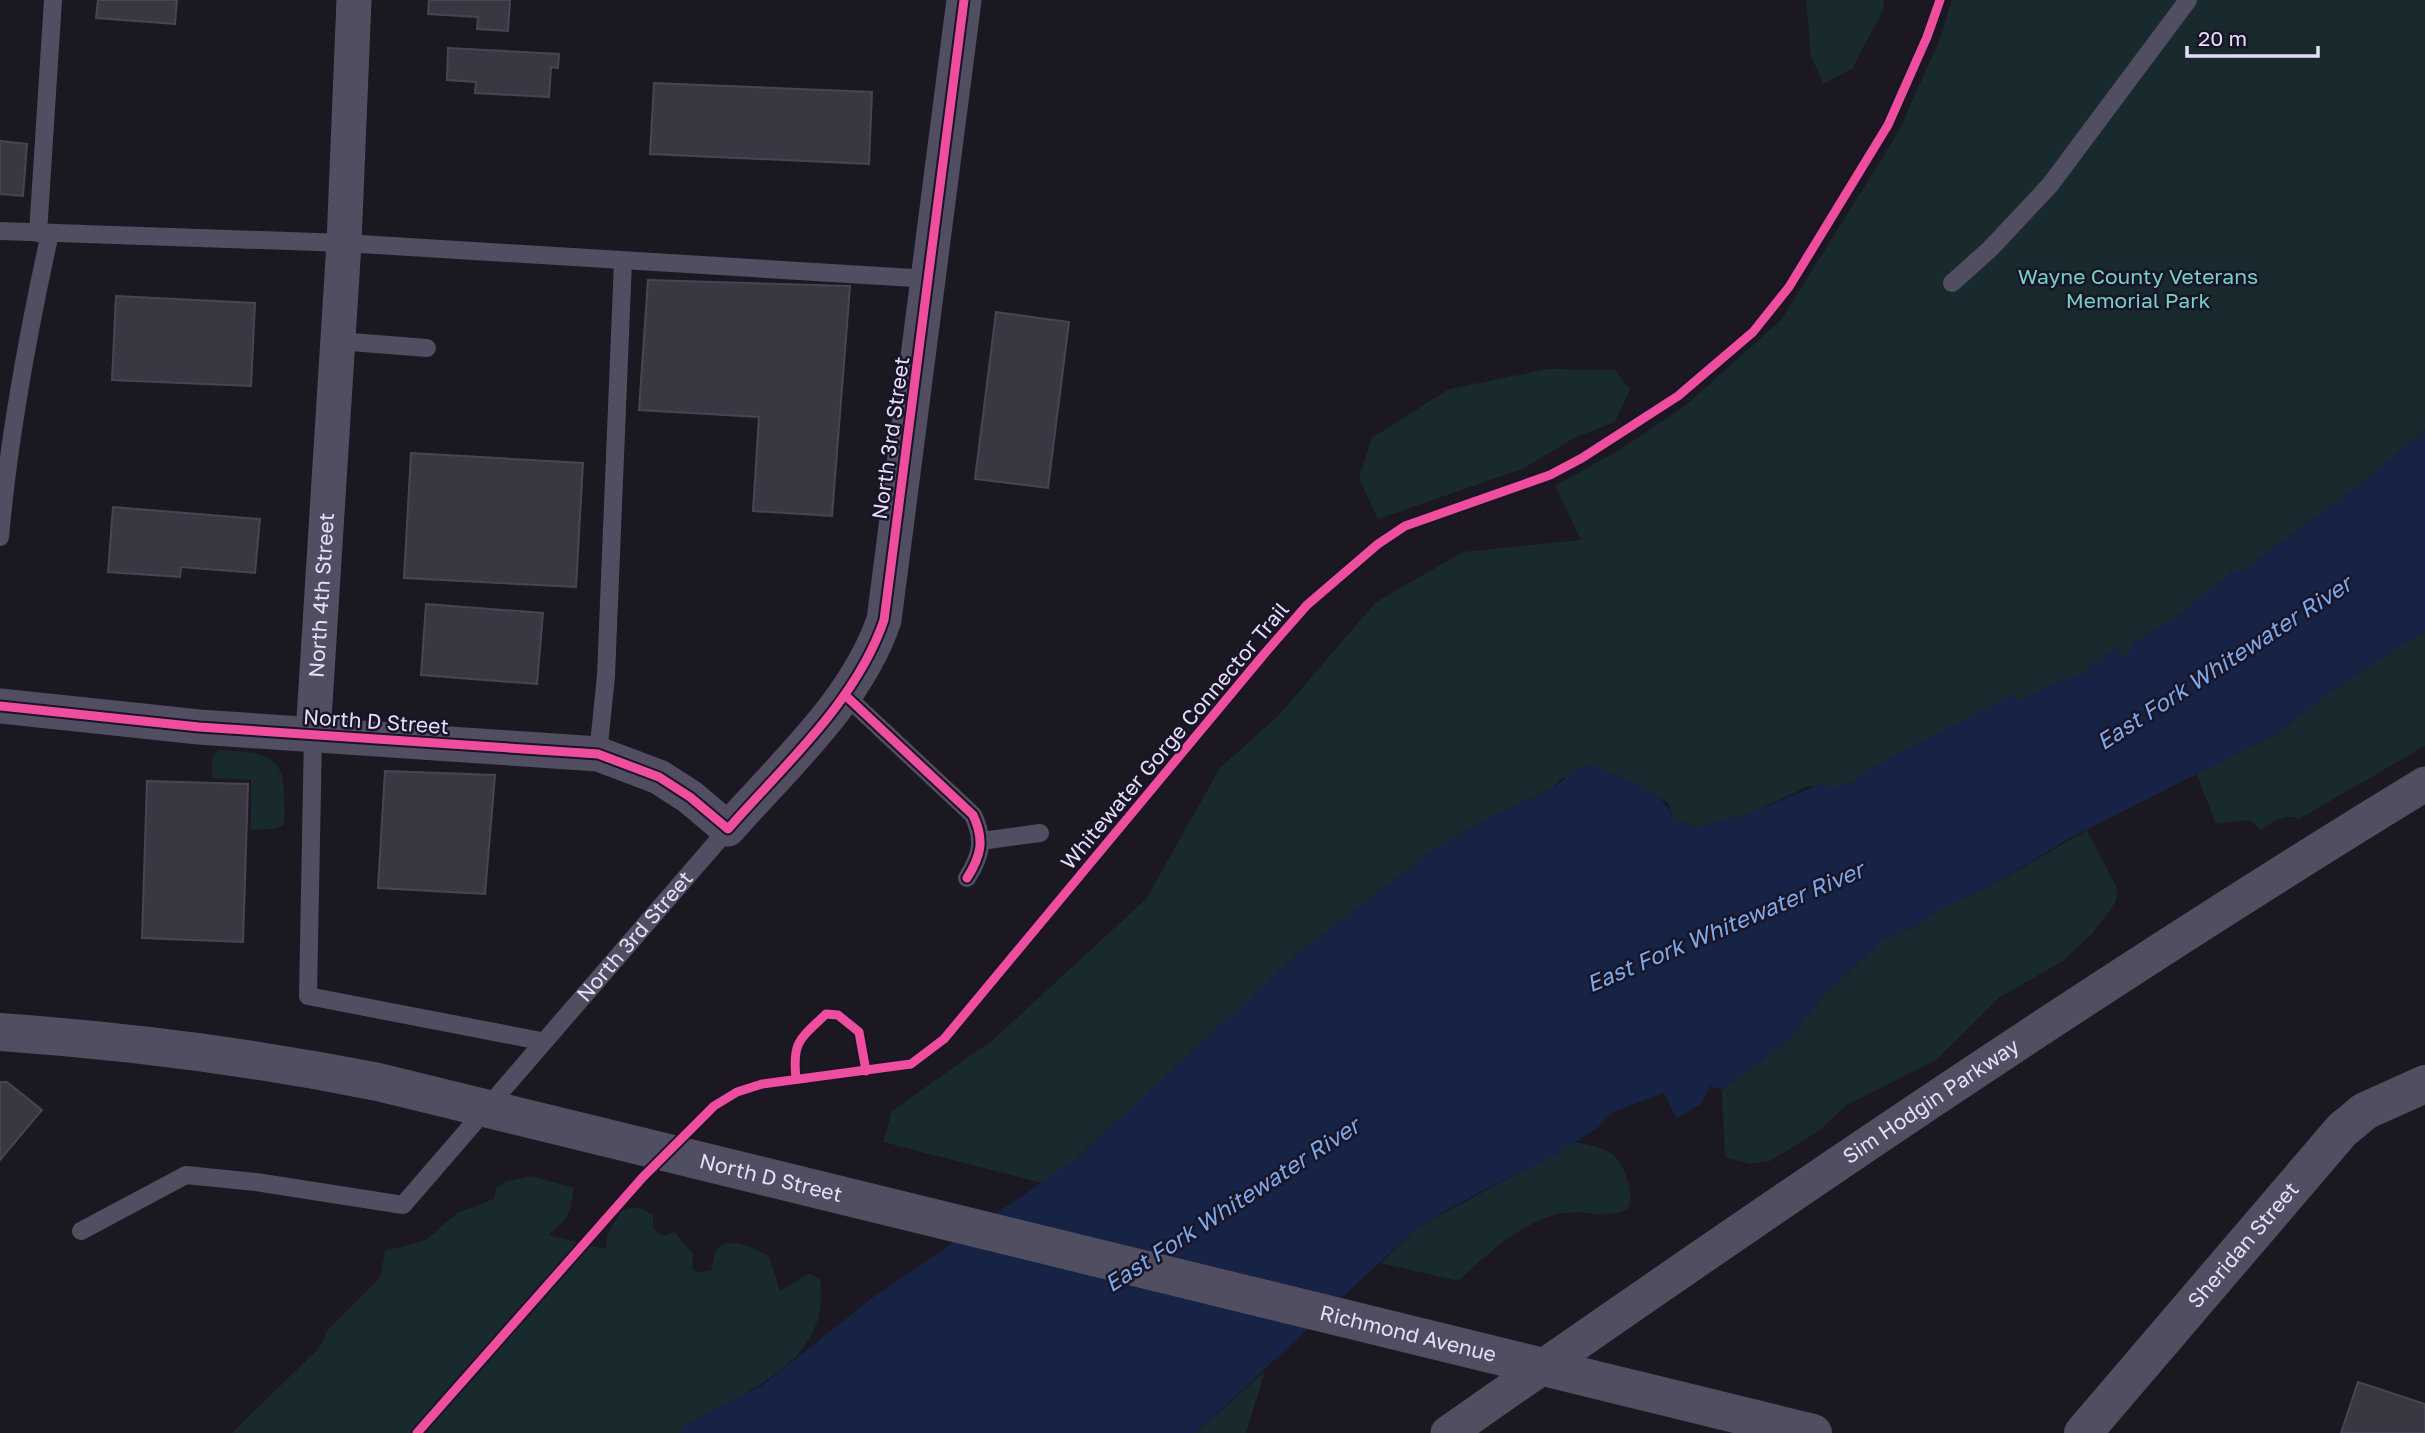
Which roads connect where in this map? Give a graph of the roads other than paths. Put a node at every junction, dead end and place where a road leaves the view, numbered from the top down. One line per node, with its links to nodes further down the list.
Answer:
1 (53, 0): 6 (lane)
2 (354, 0): 7 (street, North 4th Street)
3 (964, 0): 9 (street, North 3rd Street)
4 (2188, 0): 10 (lane)
5 (0, 231): 6 (lane)
6 (44, 233): 7 (lane); 13 (lane)
7 (344, 243): 8 (lane); 11 (street, North 4th Street)
8 (623, 261): 9 (lane); 17 (lane)
9 (930, 279): 14 (street, North 3rd Street)
10 (1952, 283)
11 (338, 341): 12 (lane); 16 (street, North 4th Street)
12 (427, 348)
13 (0, 537)
14 (845, 695): 19 (street, North 3rd Street); 21 (lane)
15 (0, 706): 16 (street, North D Street)
16 (313, 735): 17 (street, North D Street); 24 (lane, North 4th Street)
17 (598, 754): 19 (street, North D Street)
18 (2425, 784): 28 (street, Sim Hodgin Parkway)
19 (728, 829): 24 (lane, North 3rd Street)
20 (1040, 833): 21 (lane)
21 (981, 841): 22 (lane)
22 (967, 878)
23 (0, 1032): 27 (street, North D Street)
24 (541, 1041): 26 (lane, North 3rd Street)
25 (2425, 1084): 30 (street, Sheridan Street)
26 (80, 1231)
27 (1003, 1233): 29 (street, Richmond Avenue)
28 (1448, 1433)
29 (1813, 1433)
30 (2083, 1433)

